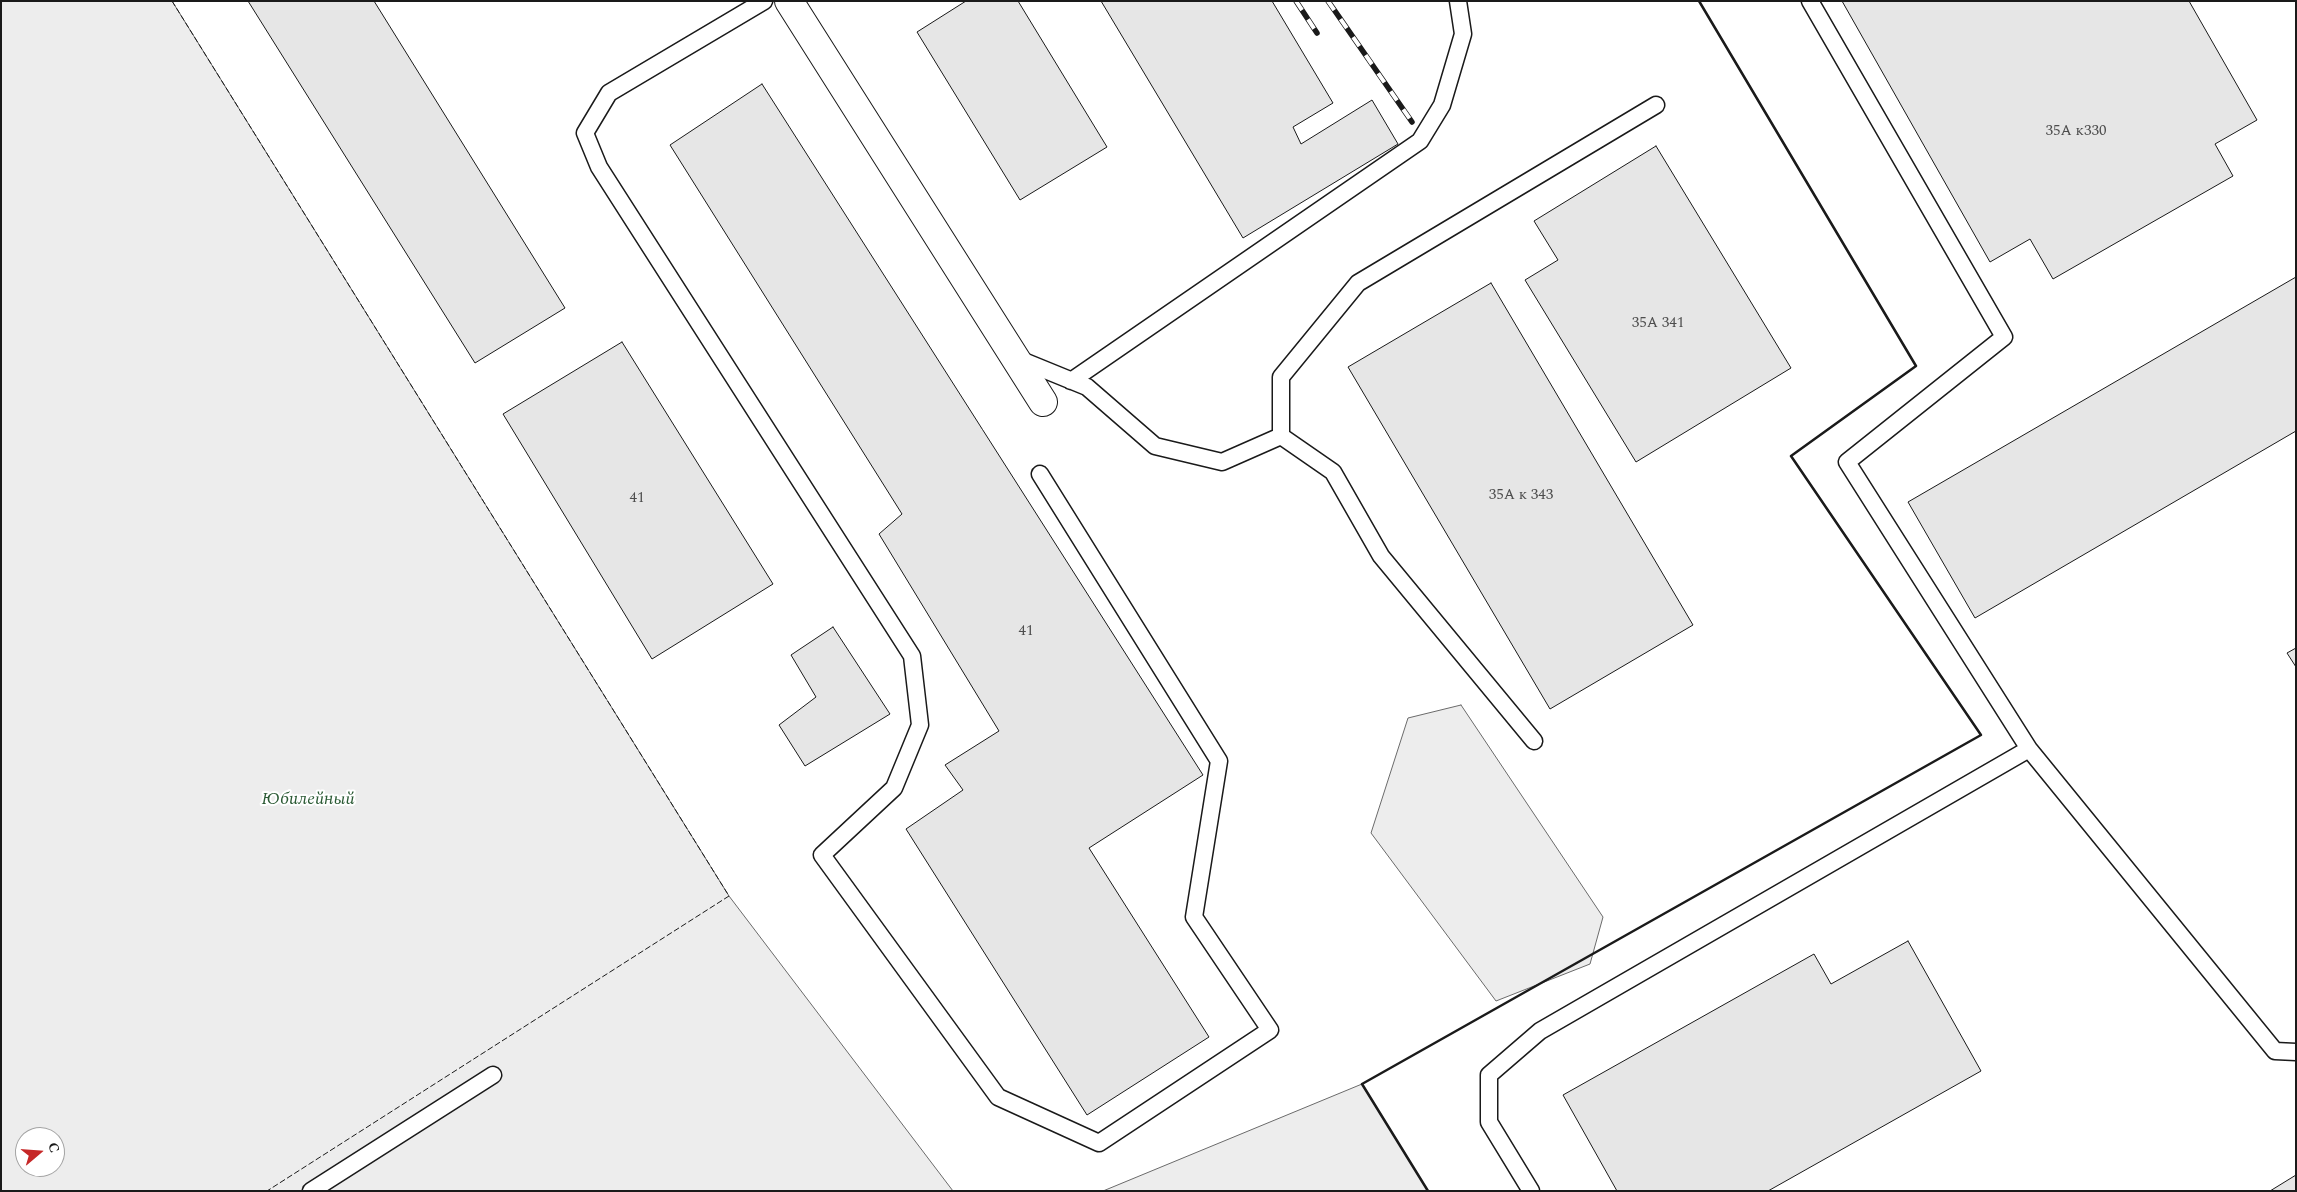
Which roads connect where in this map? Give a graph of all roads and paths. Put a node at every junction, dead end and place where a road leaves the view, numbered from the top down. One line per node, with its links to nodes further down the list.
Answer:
1 (764, 1): 10 (lane)
2 (789, 1): 6 (street)
3 (1458, 1): 7 (lane)
4 (1810, 1): 12 (lane)
5 (1656, 105): 9 (lane)
6 (1014, 357): 7 (lane); 8 (street)
7 (1071, 381): 9 (lane)
8 (1043, 402)
9 (1281, 436): 11 (lane)
10 (1040, 474)
11 (1534, 741)
12 (2029, 749): 13 (lane); 16 (lane)
13 (2296, 1052)
14 (493, 1075): 15 (lane)
15 (311, 1191)
16 (1531, 1191)

